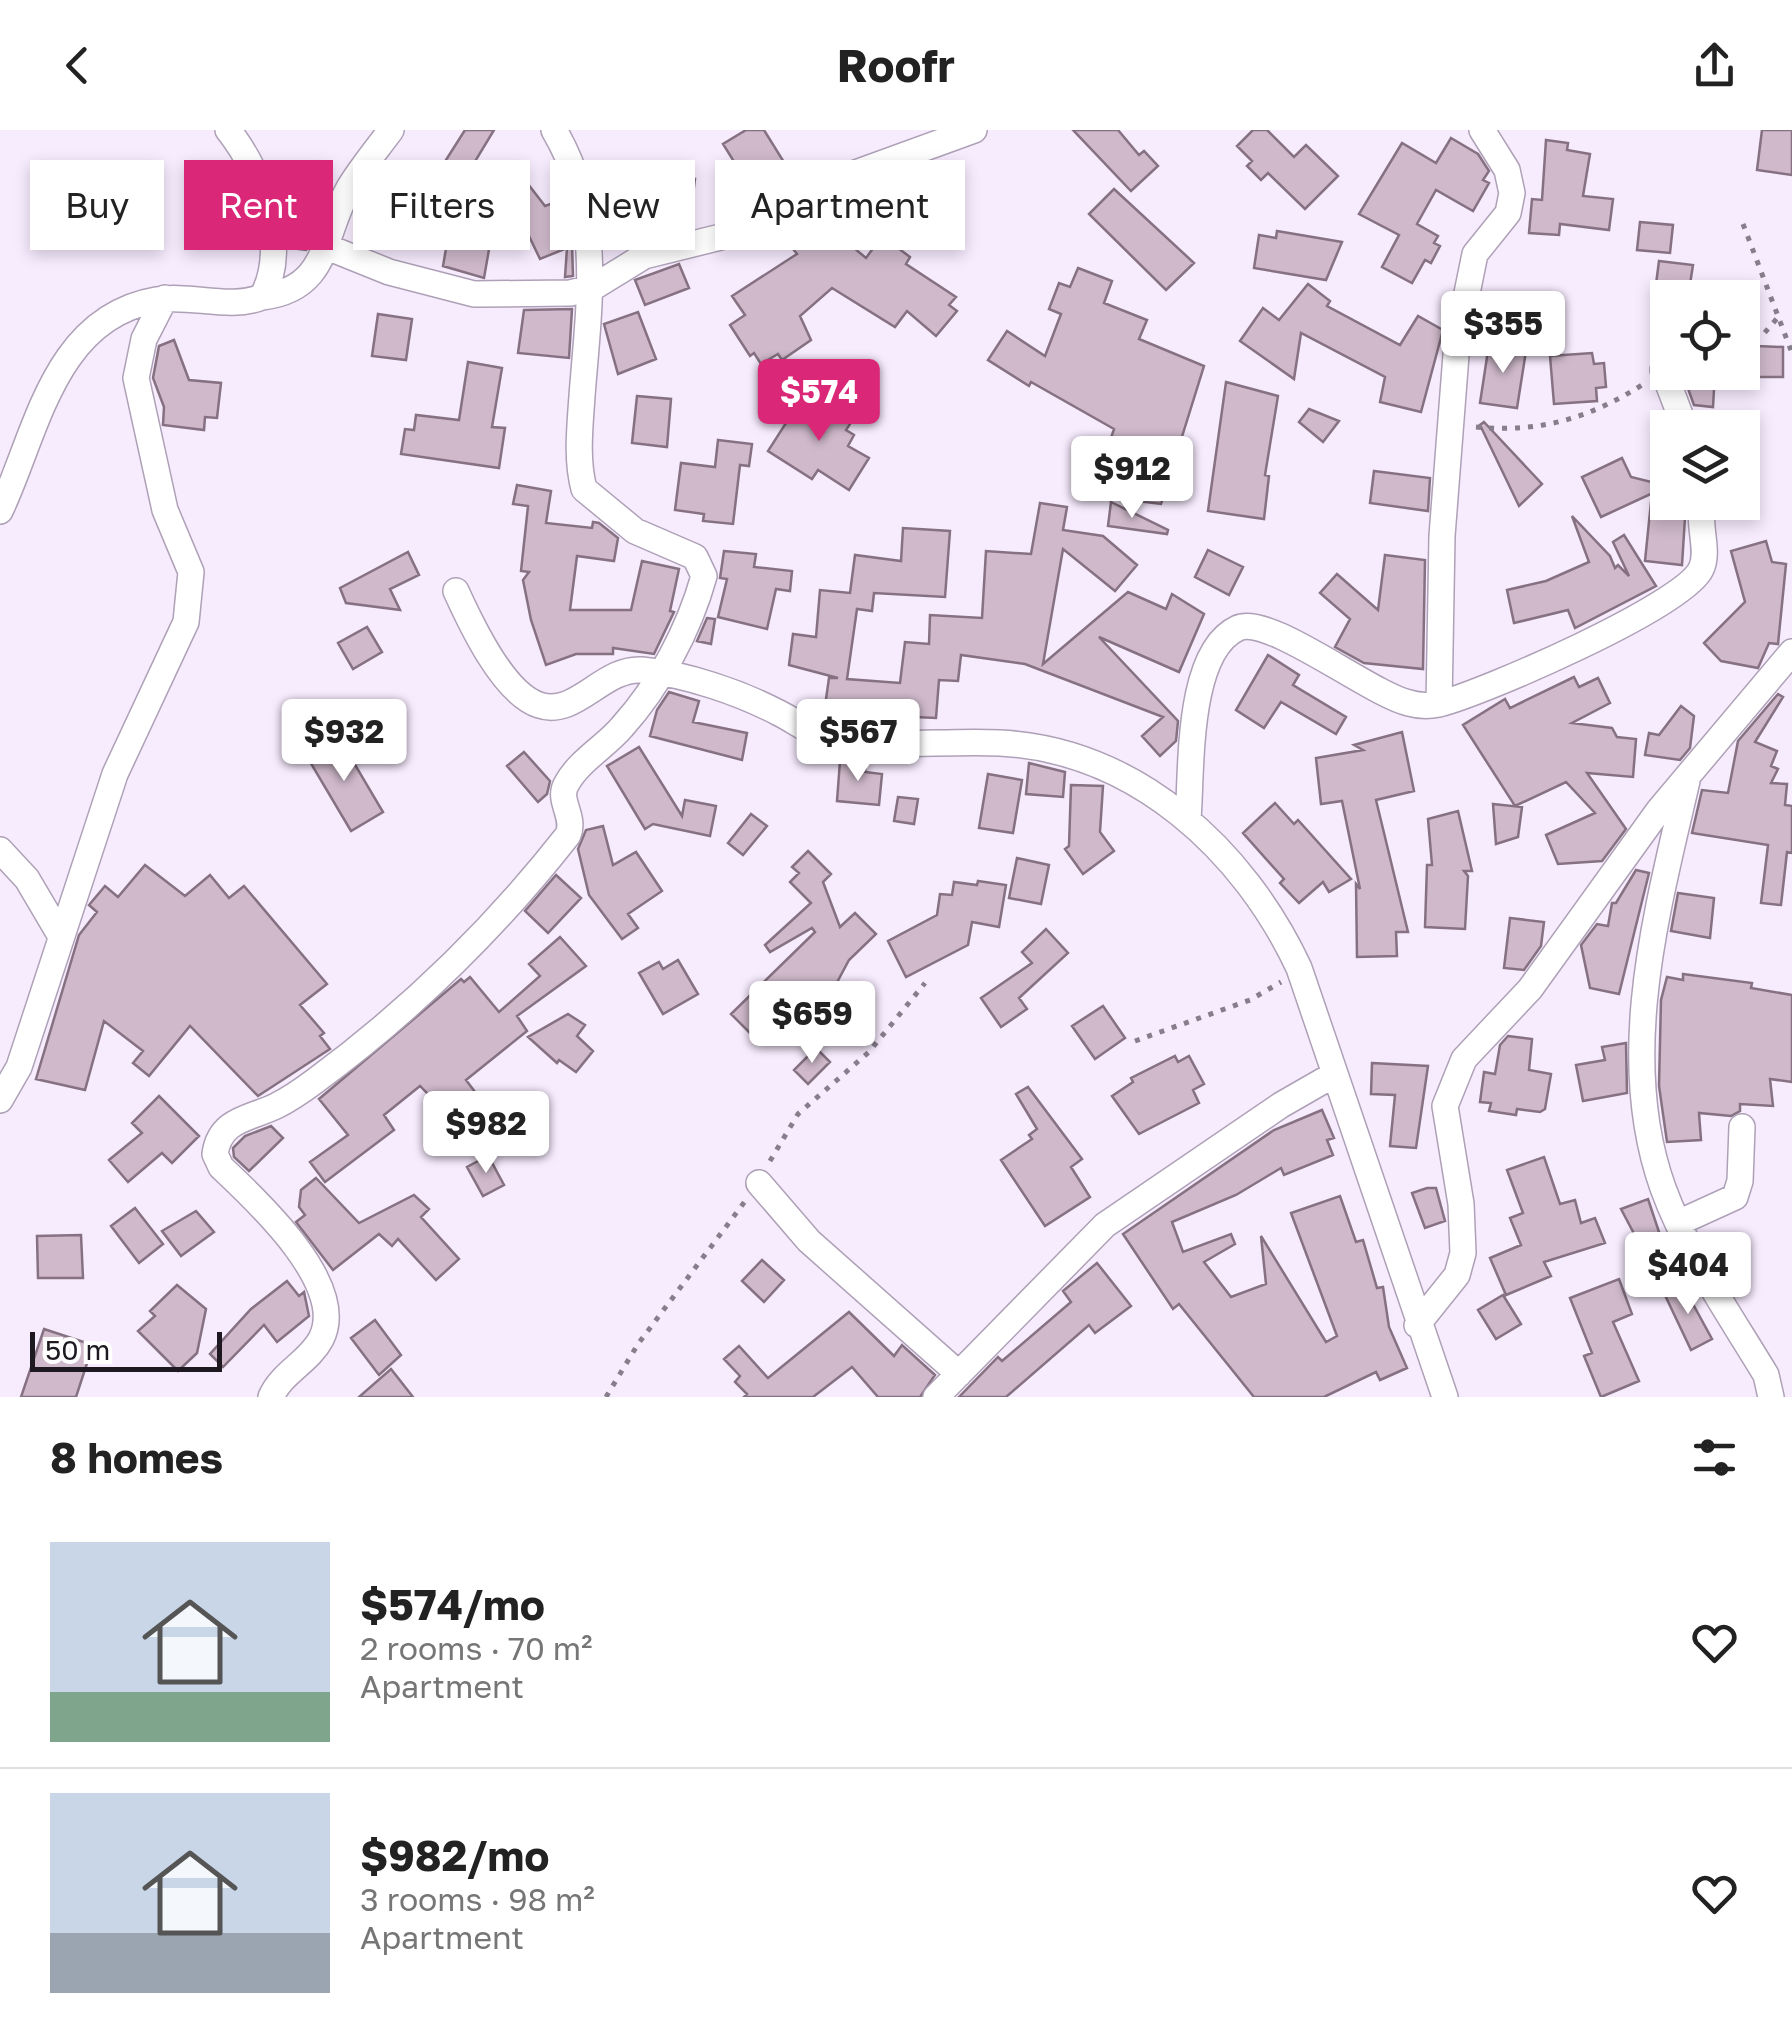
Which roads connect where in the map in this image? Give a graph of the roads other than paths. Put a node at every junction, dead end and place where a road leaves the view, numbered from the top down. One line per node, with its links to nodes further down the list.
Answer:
1 (391, 130): 6 (street)
2 (554, 130): 9 (street)
3 (974, 130): 9 (street)
4 (1482, 130): 17 (street)
5 (230, 131): 11 (street)
6 (333, 230)
7 (333, 249): 9 (street)
8 (325, 250): 11 (street)
9 (592, 288): 16 (street)
10 (165, 298): 11 (street); 12 (street); 21 (street)
11 (262, 298)
12 (0, 511)
13 (1699, 520): 17 (street)
14 (456, 591): 16 (street)
15 (1792, 652): 18 (street)
16 (660, 673): 19 (street); 30 (street)
17 (1439, 704): 19 (street)
18 (1688, 776): 26 (street); 27 (street)
19 (1188, 820): 22 (street)
20 (0, 850): 21 (street)
21 (60, 935): 23 (street)
22 (1335, 1074): 27 (street); 28 (street)
23 (0, 1100)
24 (1742, 1126): 26 (street)
25 (759, 1183): 28 (street)
26 (1678, 1223): 33 (street)
27 (1417, 1325): 32 (street)
28 (959, 1374): 31 (street)
29 (1792, 1386): 33 (street)
30 (271, 1397)
31 (936, 1397)
32 (1445, 1397)
33 (1774, 1397)

